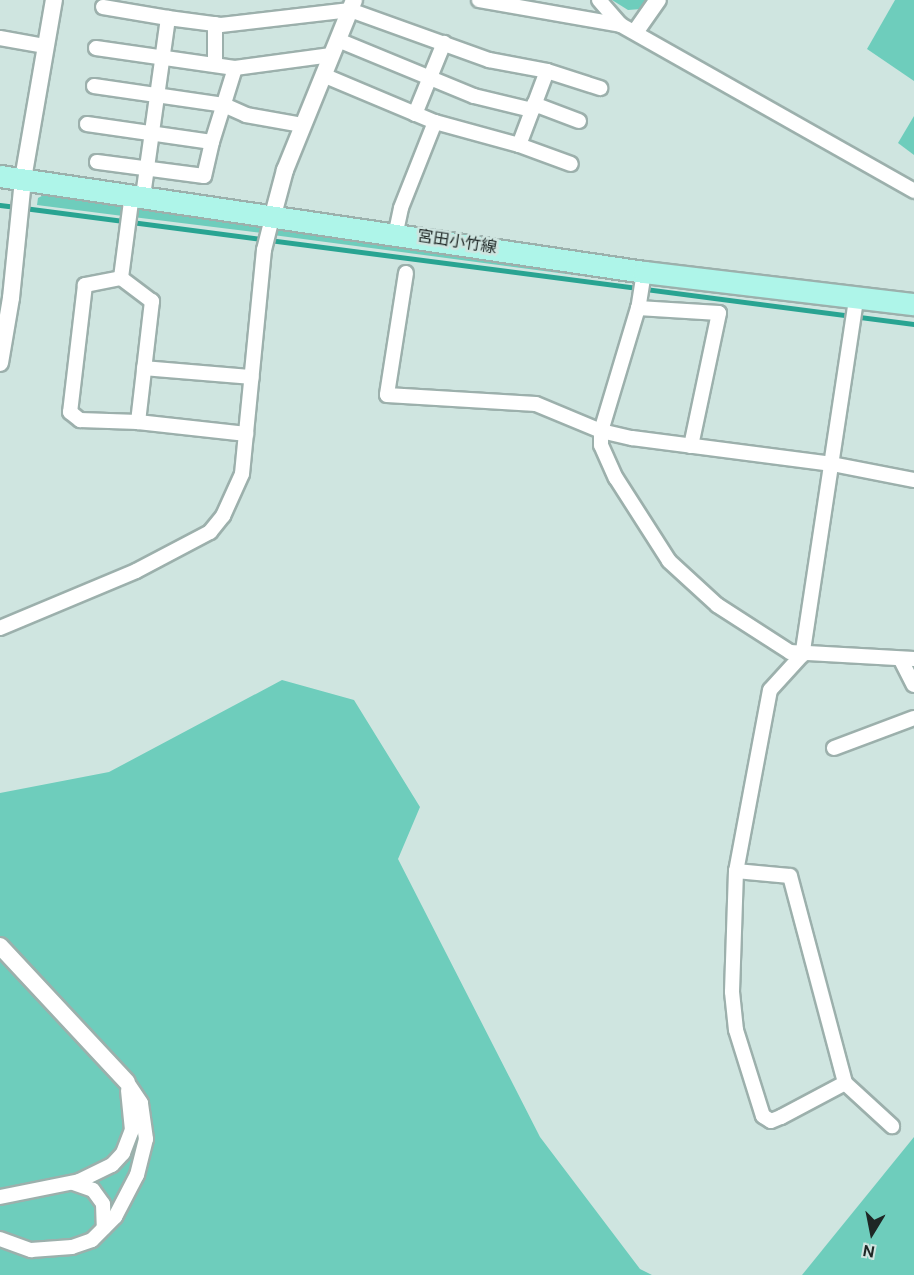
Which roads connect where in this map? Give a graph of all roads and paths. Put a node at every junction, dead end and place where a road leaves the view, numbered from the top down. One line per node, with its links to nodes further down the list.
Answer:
1 (54, 0): 12 (street)
2 (479, 0): 9 (street)
3 (599, 0): 9 (street)
4 (658, 0): 9 (street)
5 (352, 5): 8 (street); 11 (street); 13 (street)
6 (103, 7): 7 (street)
7 (168, 18): 8 (street); 15 (street)
8 (215, 24): 16 (street)
9 (629, 28): 39 (street)
10 (0, 38): 12 (street)
11 (444, 43): 18 (street); 20 (street)
12 (45, 46): 38 (street)
13 (334, 47): 17 (street); 19 (street); 20 (street)
14 (96, 48): 15 (street)
15 (162, 58): 16 (street); 23 (street)
16 (215, 65): 17 (street)
17 (236, 68): 24 (street)
18 (547, 71): 22 (street); 25 (street)
19 (323, 75): 26 (street); 30 (street)
20 (430, 78): 25 (street); 26 (street)
21 (94, 86): 23 (street)
22 (600, 88)
23 (157, 95): 24 (street); 31 (street)
24 (224, 105): 30 (street); 32 (street)
25 (533, 107): 27 (street); 33 (street)
26 (415, 114): 28 (street)
27 (579, 121)
28 (435, 122): 33 (street); 42 (street)
29 (87, 124): 31 (street)
30 (302, 125): 41 (street)
31 (152, 134): 32 (street); 36 (street)
32 (212, 142): 36 (street)
33 (519, 145): 35 (street)
34 (97, 162): 36 (street)
35 (571, 164)
36 (147, 168): 40 (street)
37 (0, 176): 38 (main road, 宮田小竹線)
38 (23, 179): 40 (main road, 宮田小竹線); 49 (street)
39 (914, 191)
40 (137, 195): 41 (main road, 宮田小竹線); 45 (street)
41 (270, 224): 42 (main road, 宮田小竹線); 52 (street)
42 (396, 232): 44 (main road, 宮田小竹線)
43 (406, 273): 54 (street)
44 (643, 277): 46 (street); 48 (main road, 宮田小竹線)
45 (121, 278): 51 (street); 53 (street)
46 (638, 304): 54 (street); 56 (street)
47 (914, 304): 48 (main road, 宮田小竹線)
48 (855, 305): 57 (street)
49 (5, 316): 50 (street)
50 (0, 363)
51 (144, 368): 52 (street); 53 (street)
52 (252, 377): 55 (street)
53 (138, 422): 55 (street)
54 (601, 431): 56 (street); 60 (street)
55 (246, 434): 59 (street)
56 (691, 446): 57 (street)
57 (832, 464): 58 (street); 60 (street)
58 (914, 480)
59 (0, 628)
60 (802, 655): 61 (street); 65 (street)
61 (907, 660): 62 (street)
62 (914, 685)
63 (914, 718): 64 (street)
64 (834, 748)
65 (736, 871): 68 (street); 68 (street)
66 (0, 946): 67 (street)
67 (127, 1082): 70 (street); 72 (street)
68 (844, 1083): 69 (street)
69 (892, 1126)
70 (72, 1182): 71 (street); 72 (street)
71 (0, 1197)
72 (104, 1228): 73 (street)
73 (0, 1239)

